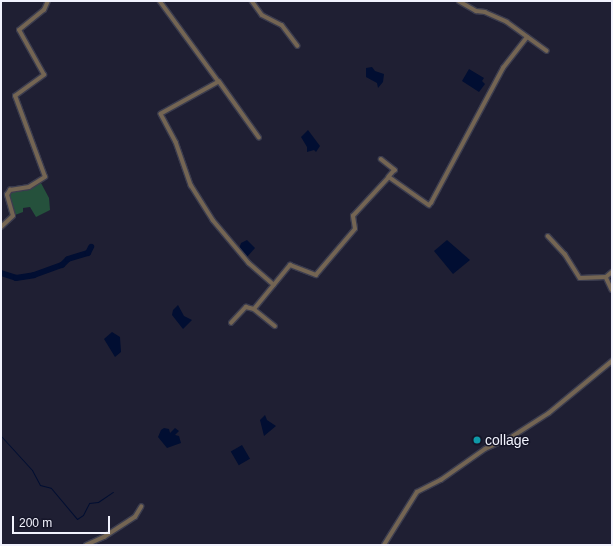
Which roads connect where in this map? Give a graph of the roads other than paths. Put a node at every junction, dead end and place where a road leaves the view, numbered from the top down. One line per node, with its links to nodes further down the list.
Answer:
1 (48, 1): 12 (street)
2 (160, 1): 8 (street)
3 (252, 1): 6 (street)
4 (459, 1): 5 (street)
5 (527, 37): 7 (street); 11 (street)
6 (298, 46)
7 (548, 51)
8 (219, 82): 9 (street); 16 (street)
9 (259, 138)
10 (381, 159): 11 (street)
11 (389, 177): 16 (street)
12 (1, 227)
13 (548, 236): 15 (street)
14 (612, 272): 15 (street)
15 (606, 277): 17 (street)
16 (274, 285): 18 (street)
17 (612, 290)
18 (254, 309): 19 (street); 20 (street)
19 (231, 323)
20 (275, 326)
21 (612, 361): 24 (street)
22 (141, 507): 23 (street)
23 (86, 545)
24 (384, 545)

